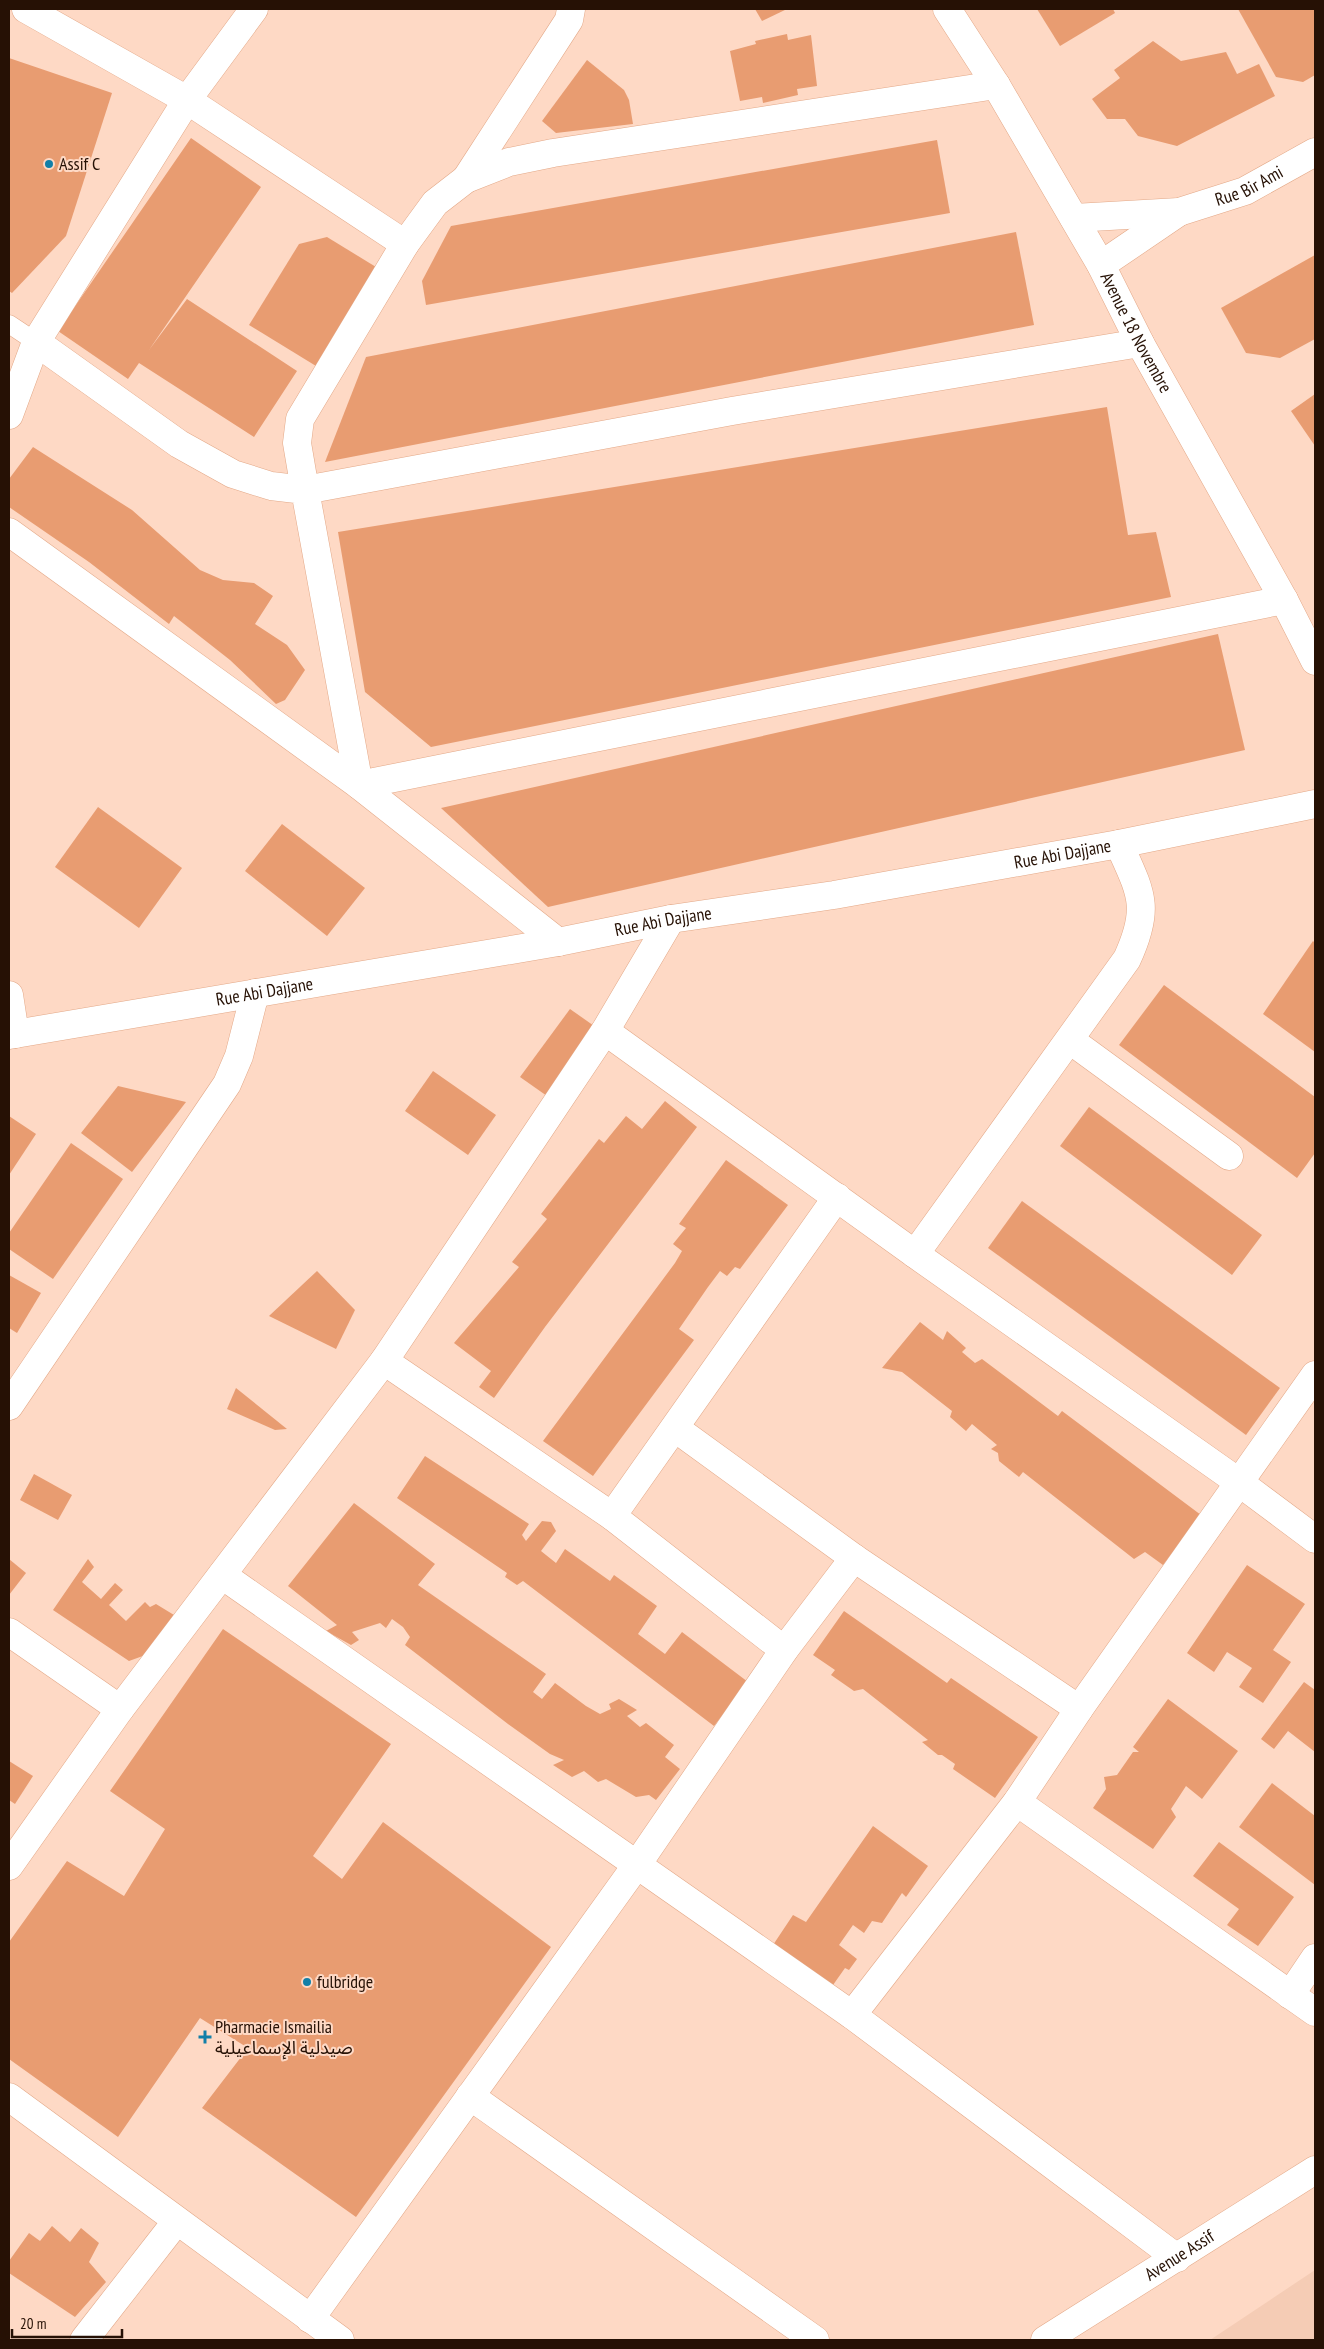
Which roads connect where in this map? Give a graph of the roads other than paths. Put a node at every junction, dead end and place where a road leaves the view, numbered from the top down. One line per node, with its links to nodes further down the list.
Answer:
1 (26, 9): 6 (street)
2 (254, 9): 6 (street)
3 (570, 9): 8 (street)
4 (947, 9): 5 (street, Avenue 18 Novembre)
5 (996, 85): 8 (street); 10 (street, Avenue 18 Novembre)
6 (188, 100): 11 (street); 14 (street)
7 (1315, 152): 9 (street, Rue Bir Ami)
8 (466, 178): 11 (street)
9 (1179, 212): 10 (street, Rue Bir Ami); 12 (street, Rue Bir Ami)
10 (1074, 218): 12 (street, Avenue 18 Novembre)
11 (405, 244): 17 (street)
12 (1101, 266): 15 (street, Avenue 18 Novembre)
13 (9, 324): 14 (lane)
14 (36, 342): 16 (street); 17 (street)
15 (1140, 342): 17 (street); 19 (street, Avenue 18 Novembre)
16 (9, 415)
17 (305, 490): 21 (street)
18 (9, 532): 21 (street)
19 (1284, 600): 20 (street, Avenue 18 Novembre); 21 (street)
20 (1315, 662)
21 (359, 785): 25 (street)
22 (1315, 804): 23 (street, Rue Abi Dajjane)
23 (1119, 844): 24 (street, Rue Abi Dajjane); 30 (street)
24 (671, 919): 25 (street, Rue Abi Dajjane); 28 (street)
25 (558, 942): 26 (street, Rue Abi Dajjane)
26 (255, 992): 29 (street, Rue Abi Dajjane); 36 (street)
27 (9, 995): 29 (street)
28 (605, 1031): 32 (street); 34 (street)
29 (12, 1035)
30 (1070, 1040): 31 (street); 33 (street)
31 (1229, 1156)
32 (837, 1197): 33 (street); 37 (street)
33 (915, 1254): 38 (street)
34 (384, 1361): 39 (street); 42 (street)
35 (1315, 1375): 38 (street)
36 (9, 1406)
37 (674, 1428): 39 (street); 41 (street)
38 (1240, 1483): 40 (street); 46 (street)
39 (612, 1516): 44 (street)
40 (1315, 1539)
41 (854, 1558): 44 (street); 46 (street)
42 (222, 1575): 45 (street); 49 (street)
43 (9, 1632): 45 (street)
44 (784, 1650): 49 (street)
45 (120, 1709): 48 (street)
46 (1079, 1709): 47 (street)
47 (1017, 1802): 51 (street); 53 (street)
48 (9, 1866)
49 (636, 1866): 53 (street); 54 (street)
50 (1315, 1958): 51 (street)
51 (1290, 1995): 52 (street)
52 (1315, 2012)
53 (852, 2015): 58 (street)
54 (470, 2096): 59 (street); 62 (street)
55 (9, 2097): 57 (street)
56 (1315, 2170): 58 (street, Avenue Assif)
57 (176, 2222): 59 (street); 60 (street)
58 (1176, 2258): 63 (street, Avenue Assif)
59 (310, 2319): 61 (street)
60 (84, 2340)
61 (340, 2340)
62 (816, 2340)
63 (1044, 2340)

